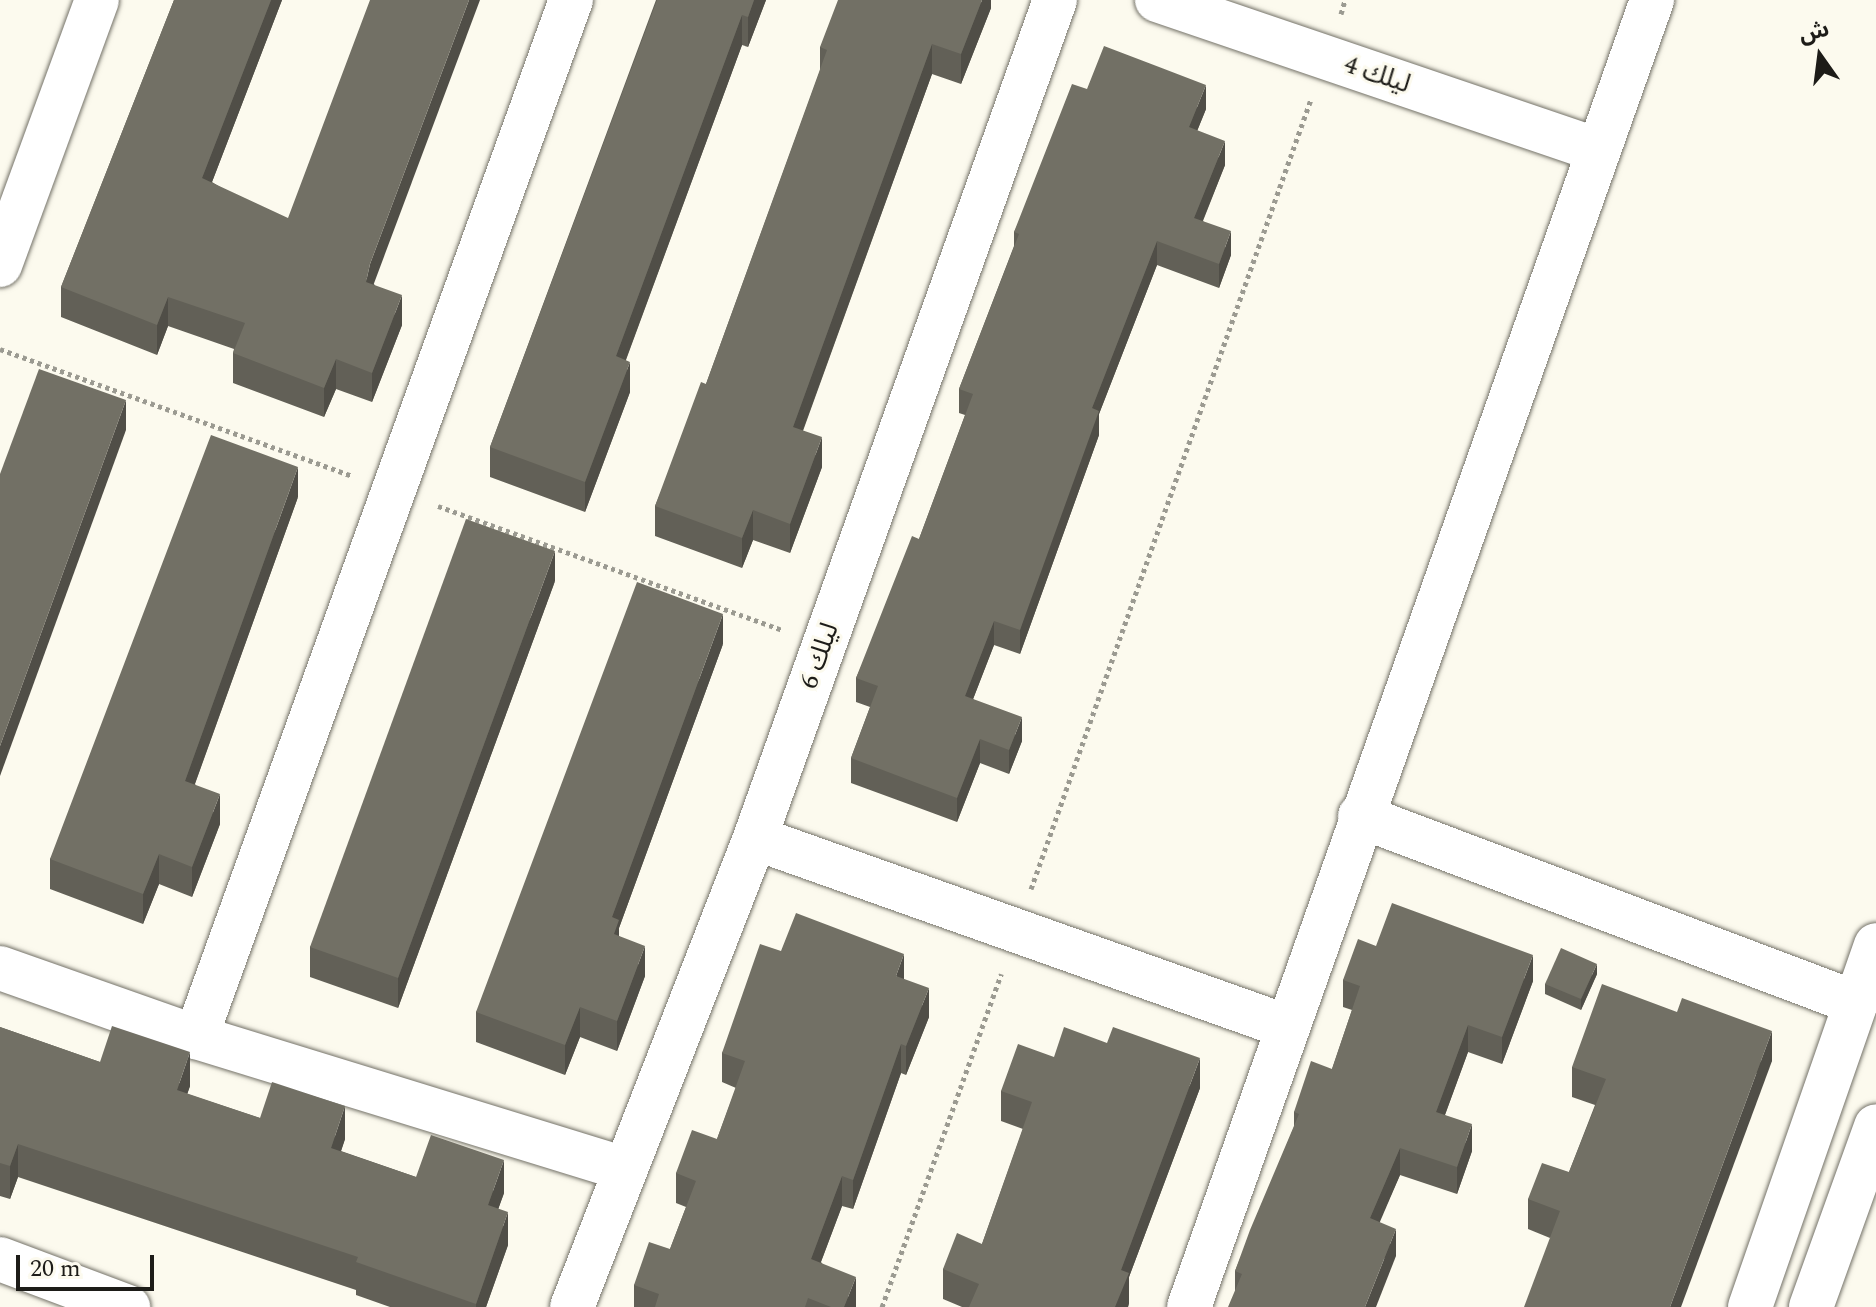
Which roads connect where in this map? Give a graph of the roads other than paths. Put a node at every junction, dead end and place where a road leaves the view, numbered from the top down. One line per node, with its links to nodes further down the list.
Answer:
1 (97, 0): 7 (street)
2 (571, 0): 14 (street)
3 (1055, 0): 9 (street, ليلك 6)
4 (1157, 0): 6 (street, ليلك 4)
5 (1652, 0): 6 (street)
6 (1597, 150): 8 (street)
7 (0, 265)
8 (1360, 816): 12 (street); 13 (street)
9 (755, 838): 13 (street); 16 (street, ليلك 6)
10 (1876, 945): 12 (street)
11 (0, 968): 14 (street)
12 (1856, 1003): 21 (street)
13 (1285, 1026): 20 (street)
14 (196, 1037): 16 (street)
15 (1876, 1126): 22 (street)
16 (624, 1169): 19 (street, ليلك 6)
17 (0, 1259): 18 (street)
18 (128, 1307)
19 (572, 1307)
20 (1189, 1307)
21 (1750, 1307)
22 (1811, 1307)

